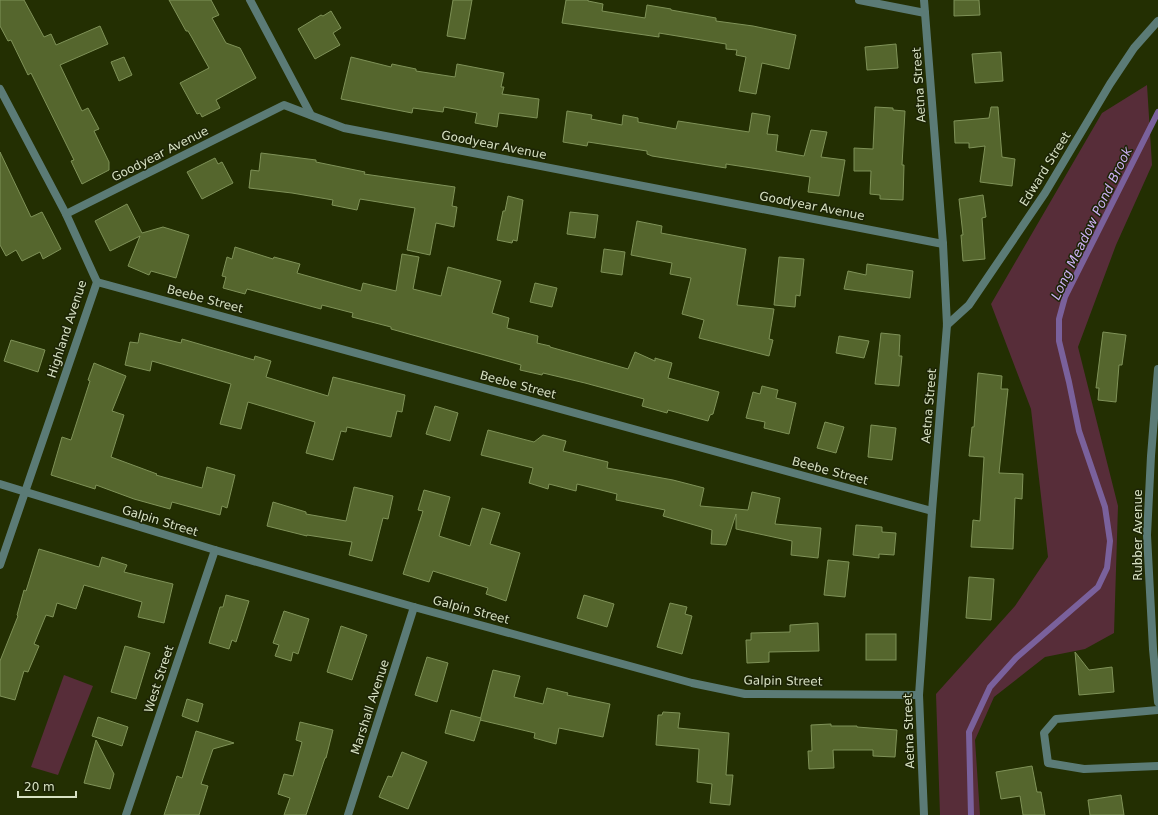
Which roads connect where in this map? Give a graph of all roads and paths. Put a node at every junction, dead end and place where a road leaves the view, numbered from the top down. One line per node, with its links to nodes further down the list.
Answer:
1 (250, 0): 7 (street)
2 (859, 0): 4 (street)
3 (924, 0): 4 (street, Aetna Street)
4 (925, 13): 9 (street, Aetna Street)
5 (1158, 22): 11 (street, Edward Street)
6 (0, 89): 8 (street, Highland Avenue)
7 (311, 115): 8 (street, Goodyear Avenue); 9 (street, Goodyear Avenue)
8 (66, 214): 10 (street, Highland Avenue)
9 (943, 244): 11 (street, Aetna Street)
10 (97, 282): 14 (street, Highland Avenue); 15 (street, Beebe Street)
11 (947, 325): 15 (street, Aetna Street)
12 (1158, 369): 20 (street, Rubber Avenue)
13 (0, 484): 14 (street, Galpin Street)
14 (26, 493): 16 (street, Galpin Street); 17 (street, Highland Avenue)
15 (932, 511): 19 (street, Aetna Street)
16 (215, 550): 18 (street, Galpin Street); 23 (street, West Street)
17 (0, 565)
18 (414, 607): 19 (street, Galpin Street); 24 (street, Marshall Avenue)
19 (920, 695): 25 (street, Aetna Street)
20 (1158, 702)
21 (1158, 710): 22 (street)
22 (1158, 766)
23 (126, 815)
24 (348, 815)
25 (924, 815)

